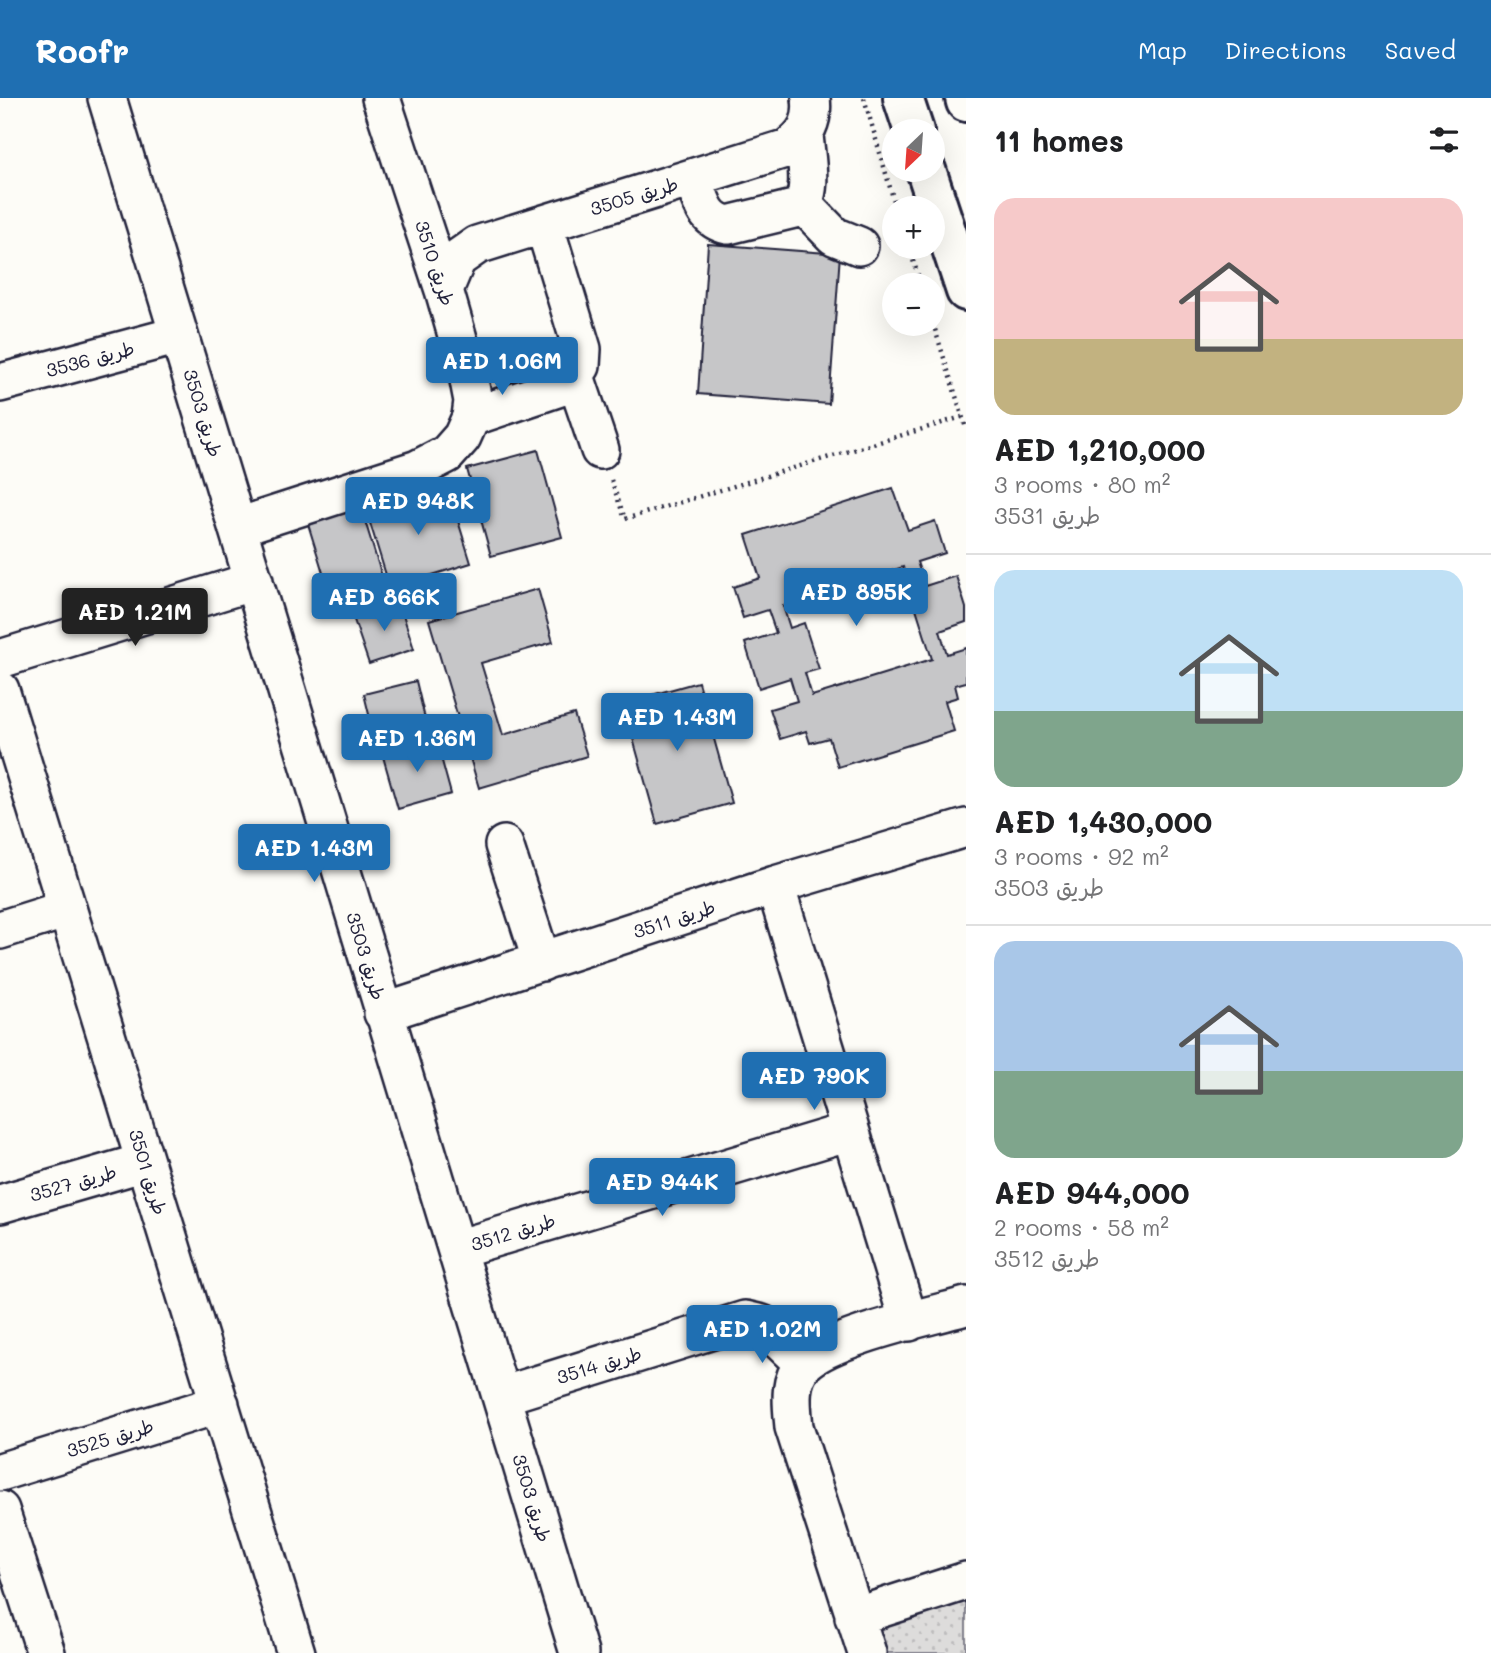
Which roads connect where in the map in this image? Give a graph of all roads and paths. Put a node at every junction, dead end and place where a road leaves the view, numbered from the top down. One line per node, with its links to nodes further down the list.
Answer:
1 (107, 98): 16 (street, طريق 3503)
2 (381, 98): 14 (street, طريق 3510)
3 (811, 98): 7 (street)
4 (864, 98): 10 (path)
5 (903, 98): 6 (main road)
6 (910, 119)
7 (804, 134): 8 (street, طريق 3505); 11 (street)
8 (693, 178): 11 (street); 12 (street, طريق 3505)
9 (930, 182): 15 (main road)
10 (893, 196)
11 (803, 204): 13 (street)
12 (544, 224): 14 (street, طريق 3505); 18 (street)
13 (859, 246)
14 (444, 289): 20 (street, طريق 3510)
15 (966, 291)
16 (179, 335): 19 (street, طريق 3536); 24 (street, طريق 3503)
17 (937, 336): 21 (path)
18 (575, 376): 20 (street); 23 (street)
19 (0, 383)
20 (471, 417): 24 (street)
21 (962, 417): 22 (path); 23 (path)
22 (966, 428)
23 (600, 450)
24 (239, 527): 25 (street, طريق 3503)
25 (254, 581): 26 (street); 34 (street, طريق 3503)
26 (0, 659)
27 (0, 690): 31 (street, طريق 3501)
28 (966, 828): 30 (street, طريق 3511)
29 (504, 845): 33 (street)
30 (775, 886): 33 (street, طريق 3511); 35 (street)
31 (67, 909): 32 (street); 36 (street, طريق 3501)
32 (0, 930)
33 (541, 962): 34 (street, طريق 3511)
34 (383, 1013): 38 (street, طريق 3503)
35 (850, 1131): 38 (street, طريق 3512); 40 (street)
36 (145, 1162): 37 (street, طريق 3527); 43 (street, طريق 3501)
37 (0, 1204)
38 (457, 1249): 42 (street, طريق 3503)
39 (966, 1306): 40 (street)
40 (909, 1322): 41 (street)
41 (804, 1364): 42 (street, طريق 3514); 47 (street)
42 (502, 1396): 48 (street, طريق 3503)
43 (220, 1404): 44 (street, طريق 3525); 50 (street, طريق 3501)
44 (0, 1472)
45 (0, 1510): 49 (street)
46 (966, 1581): 47 (street)
47 (854, 1617): 51 (street)
48 (575, 1652)
49 (46, 1653)
50 (296, 1653)
51 (867, 1653)

